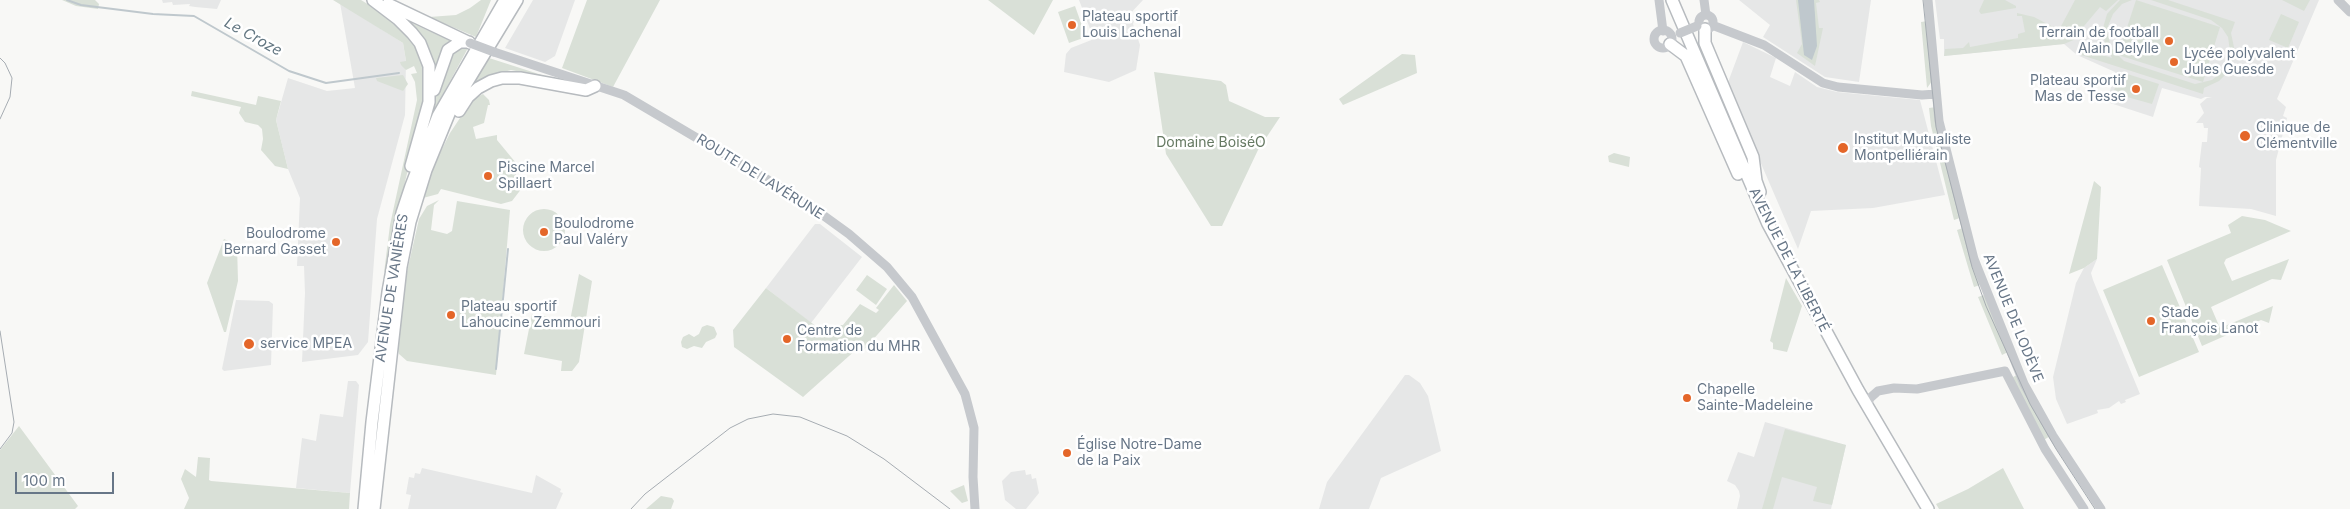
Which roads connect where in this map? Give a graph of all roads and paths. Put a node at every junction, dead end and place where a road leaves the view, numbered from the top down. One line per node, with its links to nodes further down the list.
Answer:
1 (373, 0): 18 (main road)
2 (379, 0): 15 (main road, ROUTE DE LAVÉRUNE)
3 (496, 0): 13 (main road)
4 (506, 0): 13 (main road)
5 (517, 0): 15 (main road)
6 (1659, 0): 14 (street)
7 (1672, 0): 21 (main road, AVENUE DE LA LIBERTÉ)
8 (1704, 0): 12 (street)
9 (1928, 0): 17 (street, AVENUE DE LODÈVE)
10 (2338, 0): 11 (street)
11 (2350, 12)
12 (1703, 26): 14 (street, bridge); 17 (street); 22 (main road)
13 (483, 36): 15 (main road)
14 (1671, 36): 21 (main road)
15 (480, 50): 16 (street, ROUTE DE LAVÉRUNE); 18 (main road); 19 (main road, AVENUE DE VANIÈRES); 20 (main road, AVENUE DE VANIÈRES)
16 (595, 86): 19 (main road); 30 (street, ROUTE DE LAVÉRUNE)
17 (1936, 94): 33 (street, AVENUE DE LODÈVE)
18 (429, 102): 20 (main road)
19 (434, 150): 25 (main road, AVENUE DE VANIÈRES)
20 (410, 186): 23 (main road, AVENUE DE VANIÈRES)
21 (1752, 190): 22 (main road, AVENUE DE LA LIBERTÉ)
22 (1770, 227): 26 (main road, AVENUE DE LA LIBERTÉ)
23 (388, 292): 24 (main road, AVENUE DE VANIÈRES); 25 (main road)
24 (380, 364): 27 (main road); 28 (main road, AVENUE DE VANIÈRES)
25 (392, 365): 27 (main road, AVENUE DE VANIÈRES)
26 (1870, 400): 31 (main road, AVENUE DE LA LIBERTÉ); 31 (main road, AVENUE DE LA LIBERTÉ); 32 (street, AVENUE DE LODÈVE)
27 (380, 462): 29 (main road, AVENUE DE VANIÈRES)
28 (364, 509)
29 (374, 509)
30 (975, 509)
31 (1928, 509)
32 (2084, 509)
33 (2101, 509)

